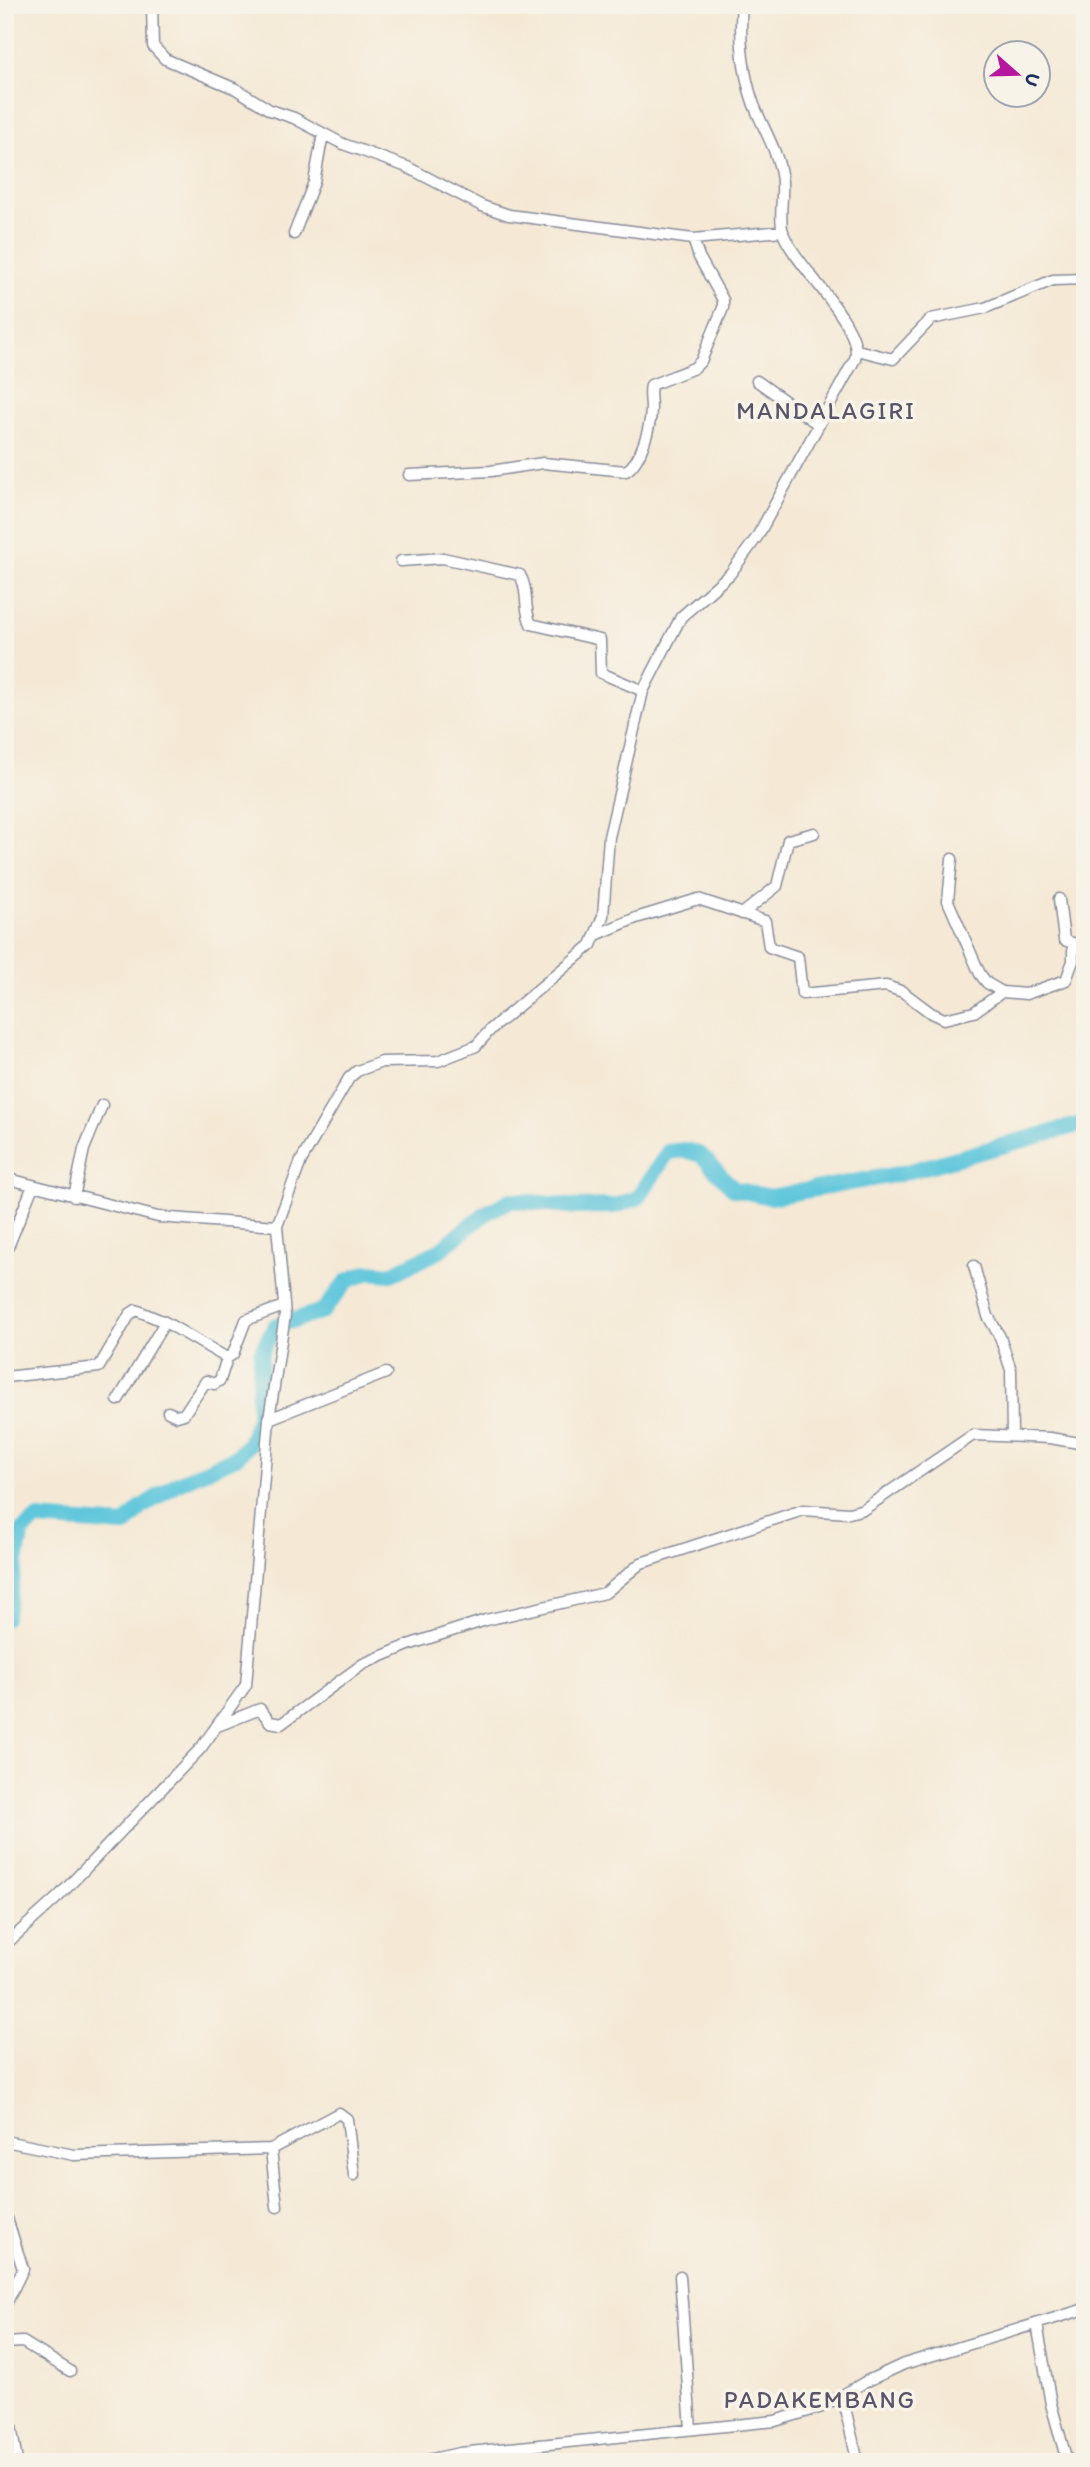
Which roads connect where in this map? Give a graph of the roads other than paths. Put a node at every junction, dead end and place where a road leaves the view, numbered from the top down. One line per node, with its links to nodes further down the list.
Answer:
1 (152, 5): 3 (street)
2 (742, 5): 4 (street)
3 (323, 134): 5 (street); 6 (street)
4 (783, 231): 6 (street); 8 (street)
5 (294, 234)
6 (693, 239): 11 (street)
7 (1085, 279): 8 (street)
8 (857, 350): 10 (street)
9 (757, 381): 10 (street)
10 (819, 425): 13 (street)
11 (409, 475)
12 (401, 561): 13 (street)
13 (643, 691): 18 (street)
14 (814, 833): 17 (street)
15 (953, 859): 19 (street)
16 (1059, 899): 19 (street)
17 (742, 914): 18 (street); 19 (street)
18 (596, 935): 24 (street)
19 (1002, 992)
20 (102, 1105): 23 (street)
21 (5, 1178): 22 (street)
22 (33, 1186): 23 (street); 25 (street)
23 (74, 1197): 24 (street)
24 (277, 1226): 27 (street)
25 (5, 1254)
26 (974, 1266): 35 (street)
27 (284, 1310): 29 (street); 34 (street)
28 (165, 1322): 29 (street); 31 (street); 32 (street)
29 (227, 1358): 33 (street)
30 (386, 1373): 34 (street)
31 (5, 1377)
32 (118, 1400)
33 (168, 1412)
34 (269, 1419): 37 (street)
35 (1012, 1435): 36 (street); 37 (street)
36 (1085, 1444)
37 (218, 1725): 38 (street)
38 (5, 1945)
39 (5, 2141): 40 (street)
40 (271, 2149): 41 (street); 42 (street)
41 (354, 2175)
42 (277, 2207)
43 (5, 2212): 45 (street)
44 (680, 2276): 52 (street)
45 (5, 2306)
46 (1085, 2309): 47 (street)
47 (1037, 2324): 51 (street); 58 (street)
48 (5, 2343): 49 (street)
49 (70, 2371)
50 (5, 2389): 54 (street)
51 (842, 2396): 52 (street); 57 (street)
52 (691, 2429): 53 (street)
53 (513, 2448): 55 (street); 56 (street)
54 (17, 2462)
55 (418, 2462)
56 (514, 2462)
57 (858, 2462)
58 (1064, 2462)

